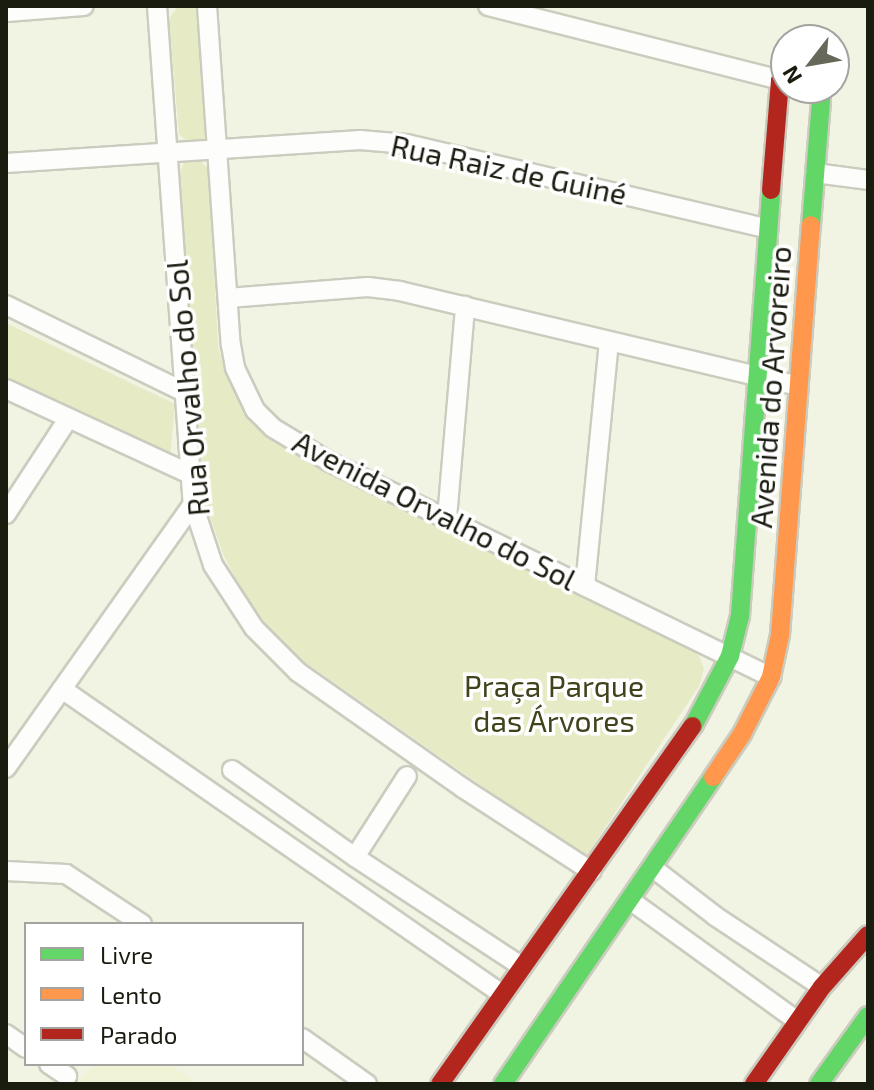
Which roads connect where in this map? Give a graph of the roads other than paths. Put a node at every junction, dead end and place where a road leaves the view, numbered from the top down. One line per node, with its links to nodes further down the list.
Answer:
1 (84, 6): 5 (street)
2 (157, 6): 10 (street, Rua Orvalho do Sol)
3 (207, 6): 9 (street, Avenida Orvalho do Sol)
4 (488, 6): 6 (street)
5 (6, 12)
6 (770, 78)
7 (781, 104): 14 (street, Avenida do Arvoreiro)
8 (818, 104): 12 (street, Avenida do Arvoreiro)
9 (218, 149): 10 (street, Rua Raiz de Guiné); 14 (street, Rua Raiz de Guiné); 15 (street, Avenida Orvalho do Sol)
10 (167, 152): 11 (street, Rua Raiz de Guiné); 22 (street, Rua Orvalho do Sol)
11 (6, 163)
12 (815, 173): 13 (street); 20 (street, Avenida do Arvoreiro)
13 (868, 180)
14 (768, 229): 19 (street, Avenida do Arvoreiro)
15 (228, 298): 17 (street); 27 (street, Avenida Orvalho do Sol)
16 (6, 305): 22 (street)
17 (465, 306): 18 (street); 27 (street)
18 (609, 342): 19 (street); 28 (street)
19 (755, 377): 20 (street); 29 (street, Avenida do Arvoreiro)
20 (798, 386): 30 (street, Avenida do Arvoreiro)
21 (6, 389): 23 (street)
22 (184, 392): 24 (street, Rua Orvalho do Sol)
23 (68, 419): 24 (street); 26 (street)
24 (192, 475): 25 (street, Rua Orvalho do Sol)
25 (193, 504): 31 (street); 38 (street, Rua Orvalho do Sol)
26 (6, 514)
27 (447, 518): 28 (street, Avenida Orvalho do Sol)
28 (585, 586): 29 (street, Avenida Orvalho do Sol)
29 (730, 656): 30 (street); 38 (street, Avenida do Arvoreiro)
30 (771, 677): 36 (street, Avenida do Arvoreiro)
31 (62, 689): 32 (street); 44 (street)
32 (6, 768)
33 (232, 770): 35 (street)
34 (407, 776): 35 (street)
35 (355, 857): 42 (street)
36 (653, 868): 39 (street, Avenida do Arvoreiro); 43 (street)
37 (6, 871): 40 (street)
38 (591, 871): 42 (street, Avenida do Arvoreiro)
39 (630, 900): 46 (street); 54 (street, Avenida do Arvoreiro)
40 (139, 922)
41 (868, 935): 43 (street)
42 (521, 966): 44 (street, Avenida do Arvoreiro)
43 (822, 987): 46 (street)
44 (502, 994): 53 (street, Avenida do Arvoreiro)
45 (868, 1016): 56 (street)
46 (797, 1021): 55 (street)
47 (6, 1034): 49 (street)
48 (304, 1039): 52 (street)
49 (24, 1047)
50 (52, 1066): 51 (street)
51 (67, 1076)
52 (367, 1084)
53 (440, 1084)
54 (503, 1084)
55 (754, 1084)
56 (819, 1084)

